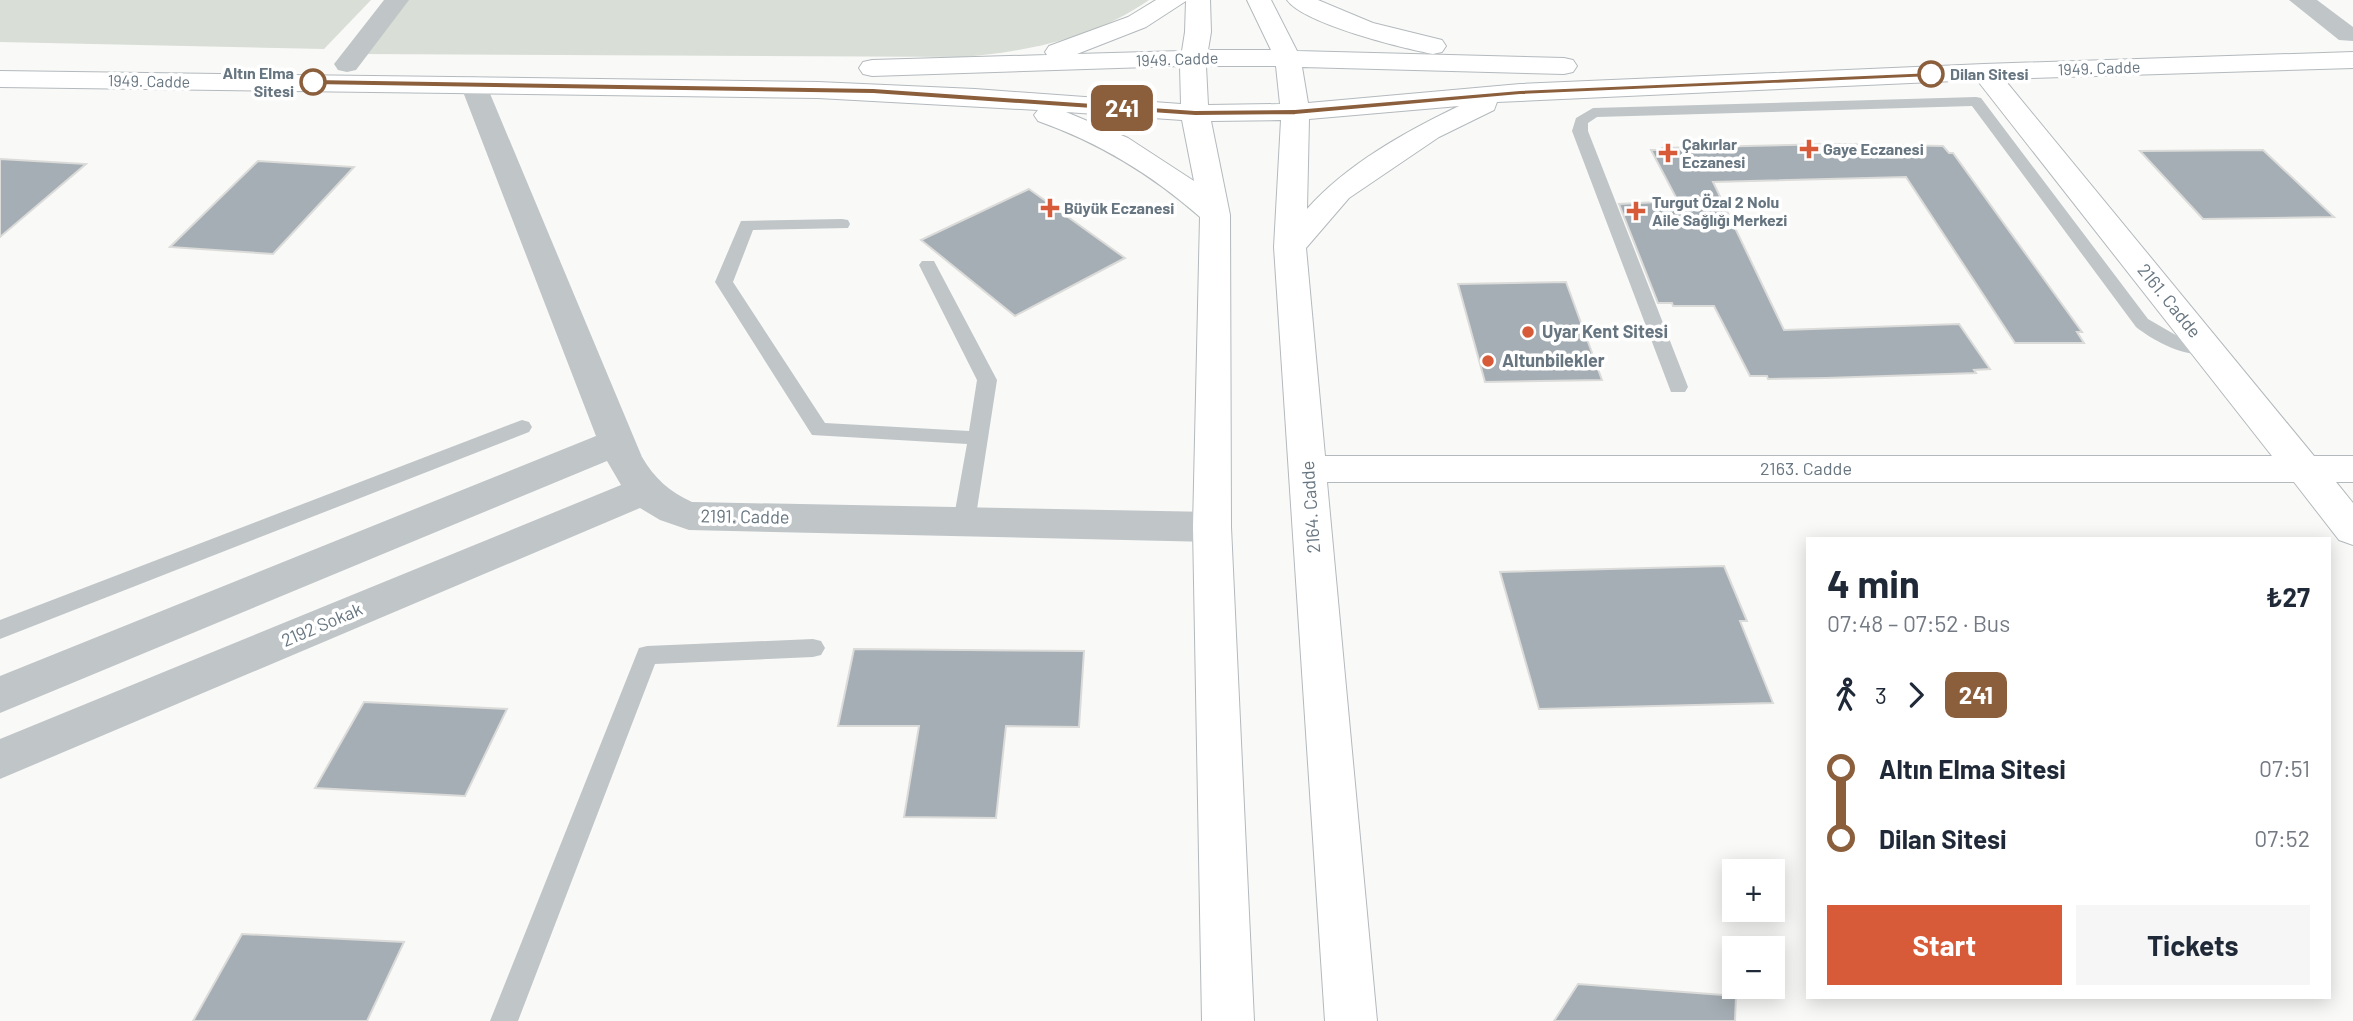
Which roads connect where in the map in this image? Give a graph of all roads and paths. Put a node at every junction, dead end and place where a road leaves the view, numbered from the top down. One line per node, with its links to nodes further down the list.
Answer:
1 (397, 0): 13 (street)
2 (1174, 0): 14 (street)
3 (1198, 0): 10 (street)
4 (1259, 0): 9 (street, 2164. Cadde)
5 (1298, 0): 15 (street)
6 (2301, 0): 7 (street)
7 (2351, 44): 8 (street, 1949. Cadde); 17 (street, 1949. Cadde)
8 (1922, 50)
9 (1287, 58): 10 (street, 1949. Cadde); 15 (street, 1949. Cadde); 22 (street, 2164. Cadde)
10 (1193, 59): 14 (street, 1949. Cadde); 23 (street)
11 (0, 61): 13 (street, 1949. Cadde)
12 (1664, 61): 15 (street, 1949. Cadde)
13 (347, 64): 14 (street, 1949. Cadde)
14 (1017, 65)
15 (1542, 67)
16 (0, 79): 18 (street, 1949. Cadde)
17 (1973, 82): 19 (street, 1949. Cadde); 24 (lane); 34 (street, 2161. Cadde)
18 (473, 84): 21 (street, 1949. Cadde); 32 (street, 2191. Cadde)
19 (1579, 90): 20 (street, 1949. Cadde); 24 (lane)
20 (1520, 92): 22 (street, 1949. Cadde); 27 (street)
21 (975, 97): 23 (street, 1949. Cadde); 25 (street)
22 (1295, 112): 23 (street, 1949. Cadde); 27 (street, 2164. Cadde)
23 (1195, 113): 25 (street)
24 (1593, 113): 29 (lane)
25 (1215, 215): 38 (street)
26 (842, 224): 31 (lane)
27 (1290, 247): 33 (street, 2164. Cadde)
28 (928, 265): 31 (lane)
29 (1678, 387)
30 (523, 427): 40 (lane)
31 (977, 438): 37 (lane)
32 (617, 442): 36 (street, 2191. Cadde); 42 (street)
33 (1308, 468): 34 (street, 2163. Cadde); 46 (street, 2164. Cadde)
34 (2304, 469): 35 (street, 2163. Cadde); 39 (street, 2161. Cadde)
35 (2353, 469)
36 (644, 491): 37 (street, 2191. Cadde); 43 (street, 2192 Sokak)
37 (964, 522): 38 (street, 2191. Cadde)
38 (1212, 527): 45 (street)
39 (2353, 530)
40 (0, 630)
41 (813, 648): 44 (lane)
42 (0, 695)
43 (0, 759)
44 (503, 1021)
45 (1228, 1021)
46 (1351, 1021)

